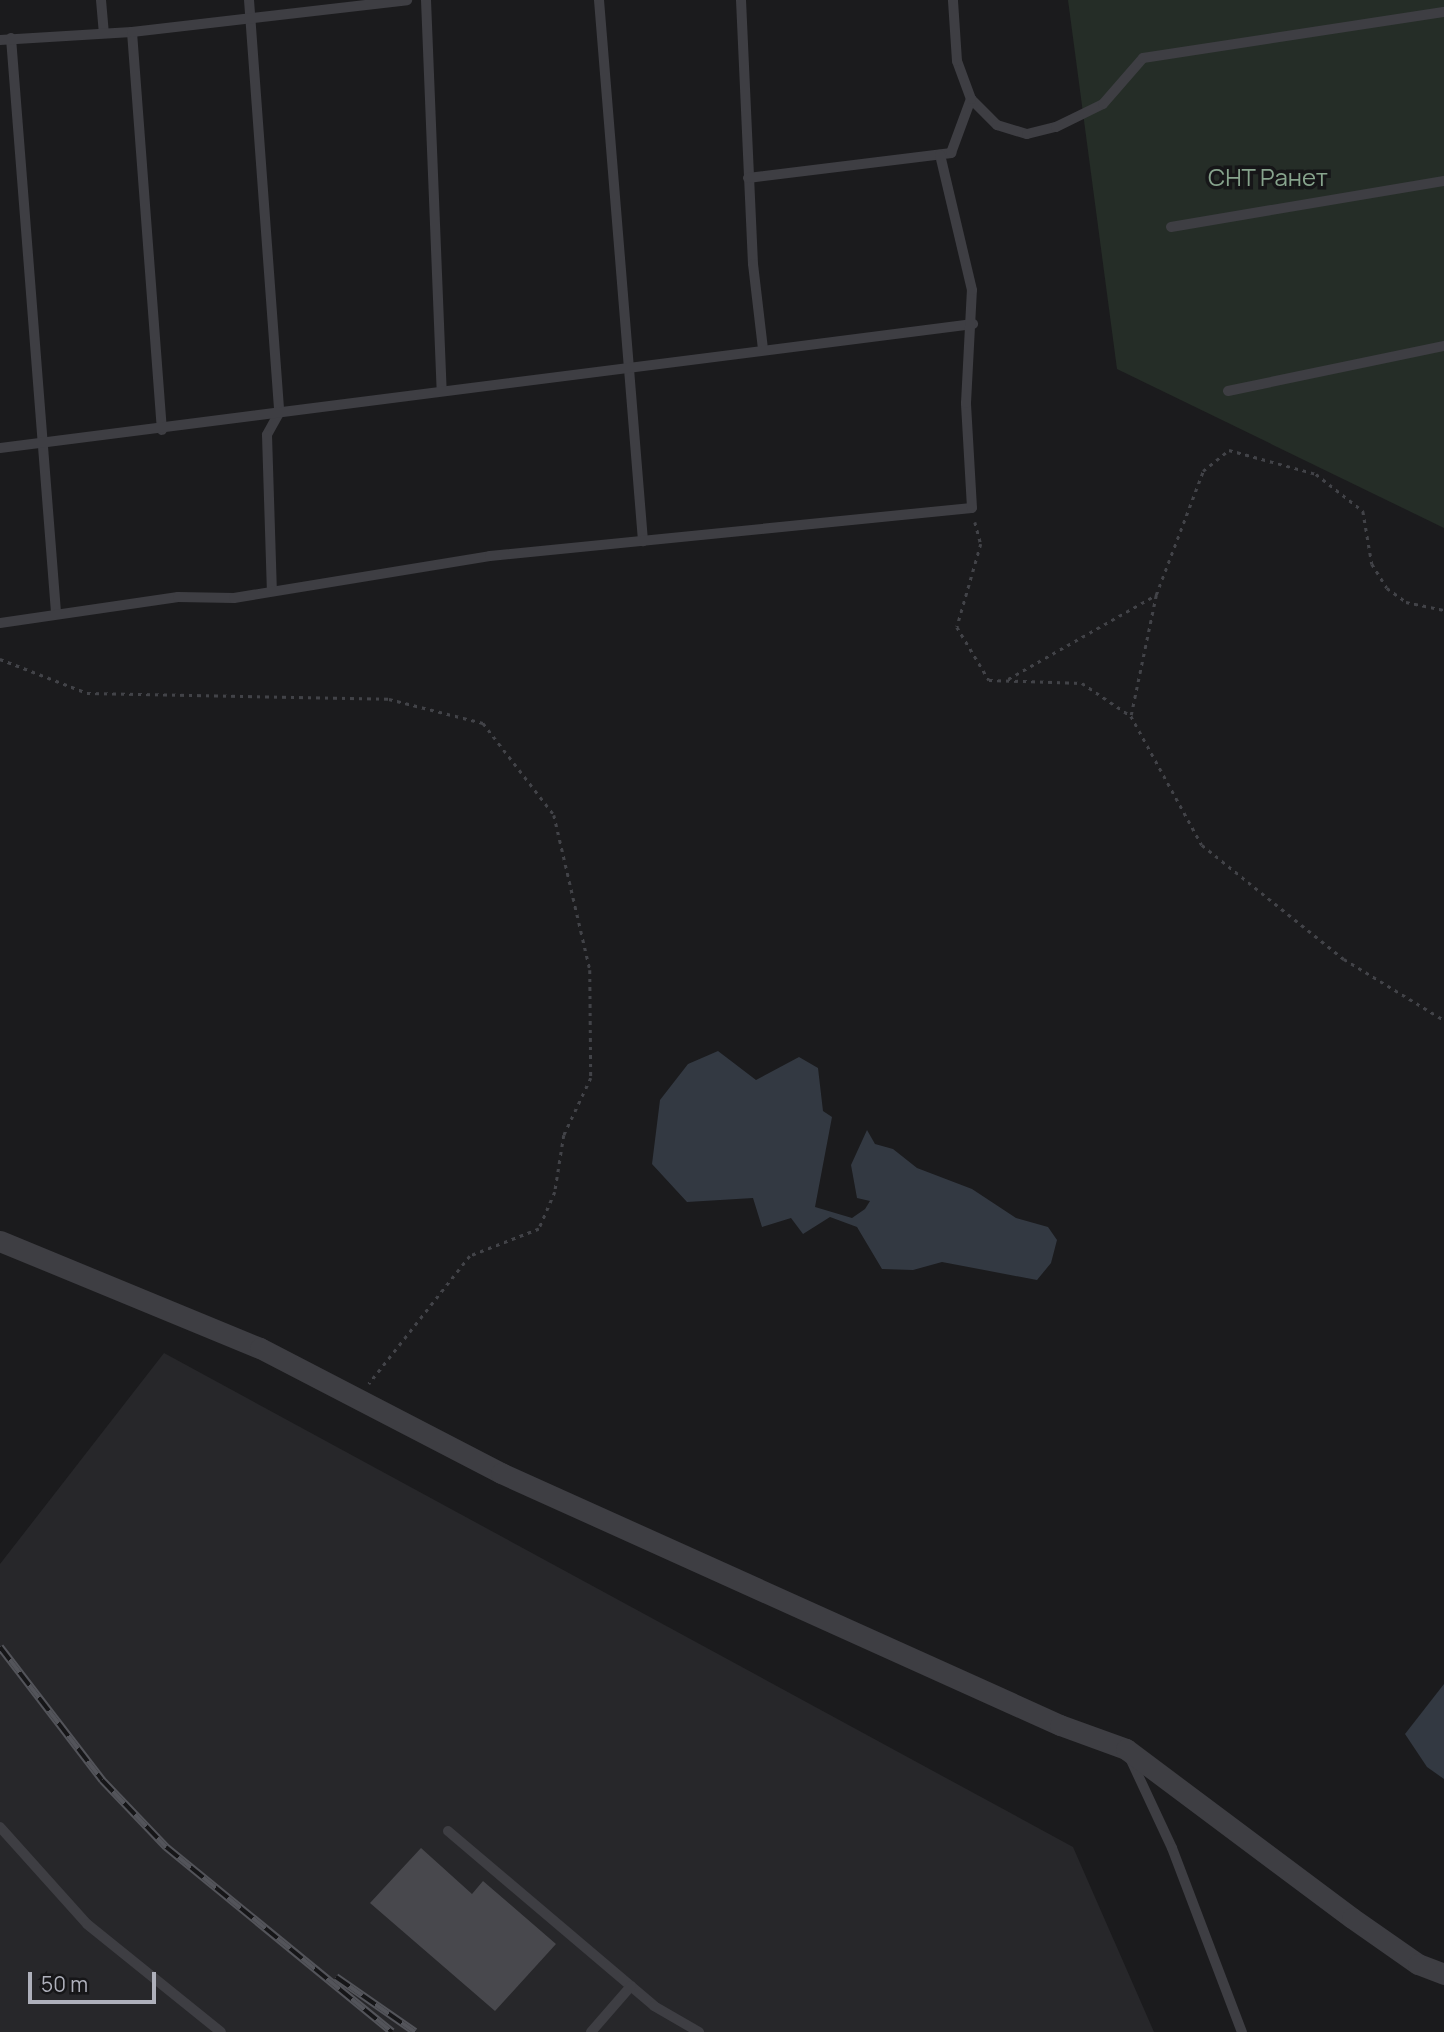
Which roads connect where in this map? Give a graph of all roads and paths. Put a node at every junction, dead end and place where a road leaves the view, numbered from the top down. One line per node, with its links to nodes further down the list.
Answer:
1 (101, 0): 10 (lane)
2 (249, 0): 9 (lane)
3 (407, 0): 9 (lane)
4 (426, 0): 22 (lane)
5 (599, 0): 21 (lane)
6 (741, 0): 15 (lane)
7 (953, 0): 13 (lane)
8 (1444, 12): 13 (lane)
9 (250, 16): 11 (lane); 24 (lane)
10 (104, 32): 11 (lane); 12 (lane)
11 (132, 32): 25 (lane)
12 (5, 39): 26 (lane)
13 (971, 99): 14 (lane)
14 (940, 155): 15 (lane); 18 (lane)
15 (748, 178): 20 (lane)
16 (1444, 181): 17 (lane)
17 (1171, 227)
18 (973, 324): 20 (lane); 28 (lane)
19 (1444, 346): 23 (lane)
20 (763, 349): 21 (lane)
21 (631, 366): 22 (lane); 29 (lane)
22 (442, 390): 24 (lane)
23 (1228, 391)
24 (279, 413): 25 (lane); 30 (lane)
25 (162, 430): 26 (lane)
26 (43, 443): 27 (lane); 33 (lane)
27 (0, 448)
28 (972, 508): 29 (lane); 36 (path)
29 (643, 541): 30 (lane)
30 (272, 590): 33 (lane)
31 (1156, 595): 32 (path); 36 (path); 37 (path)
32 (1444, 610)
33 (57, 612): 34 (lane)
34 (0, 623)
35 (0, 659): 40 (path)
36 (1005, 680): 37 (path)
37 (1131, 716): 38 (path)
38 (1444, 1020)
39 (0, 1241): 40 (street)
40 (358, 1399): 41 (street)
41 (1126, 1749): 44 (street); 49 (lane)
42 (0, 1827): 46 (lane)
43 (448, 1830): 45 (lane)
44 (1444, 1974)
45 (631, 1986): 47 (lane); 48 (lane)
46 (221, 2032)
47 (591, 2032)
48 (699, 2032)
49 (1242, 2032)

